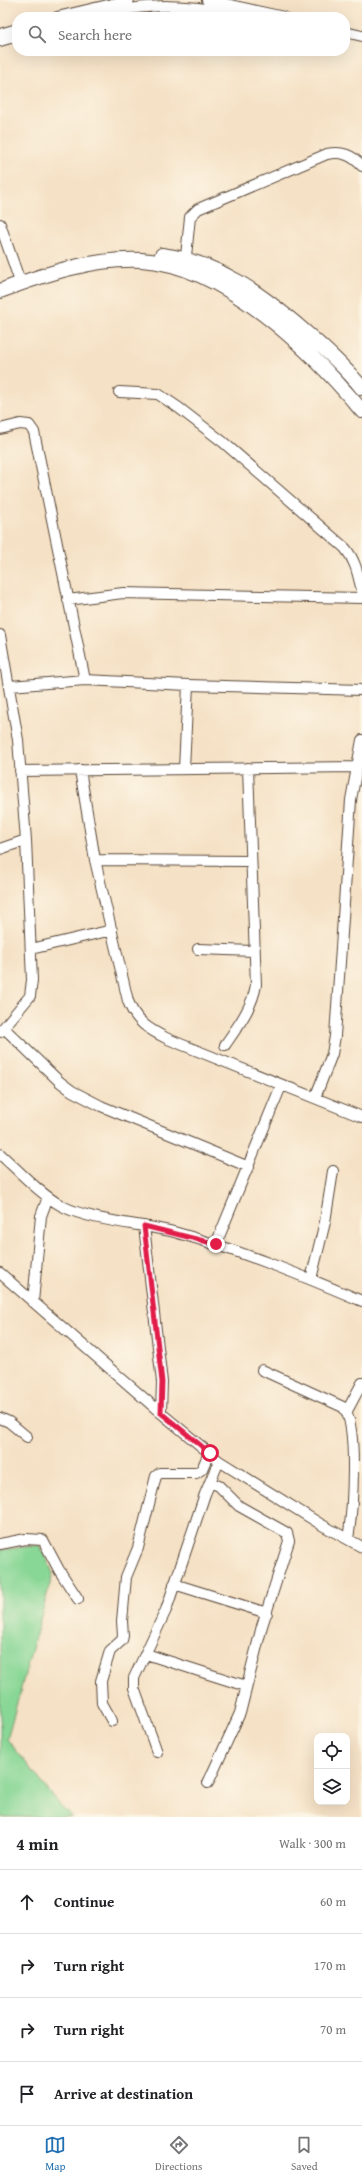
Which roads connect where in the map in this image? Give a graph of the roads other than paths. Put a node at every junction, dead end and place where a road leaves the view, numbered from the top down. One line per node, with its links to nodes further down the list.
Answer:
1 (129, 0): 3 (street)
2 (207, 0): 6 (street)
3 (78, 12)
4 (112, 12): 5 (street)
5 (226, 12)
6 (261, 12)
7 (12, 30): 9 (street)
8 (350, 33): 10 (street)
9 (0, 34)
10 (362, 36)
11 (12, 37): 13 (street)
12 (350, 39): 14 (street)
13 (0, 41)
14 (362, 42)
15 (362, 166): 17 (street)
16 (0, 224): 18 (street)
17 (186, 265): 18 (highway); 19 (highway); 21 (highway)
18 (18, 276): 20 (highway)
19 (219, 278): 22 (highway); 23 (highway)
20 (0, 283)
21 (0, 291)
22 (314, 359): 23 (highway); 26 (highway)
23 (342, 366): 24 (highway)
24 (362, 388)
25 (119, 392): 28 (street)
26 (362, 410)
27 (0, 429): 30 (street)
28 (362, 591)
29 (362, 598): 30 (street)
30 (68, 600): 32 (street)
31 (0, 635): 34 (street)
32 (85, 680): 33 (street); 34 (street)
33 (188, 685): 35 (street); 39 (street)
34 (10, 686): 41 (street)
35 (362, 690)
36 (362, 740): 37 (street)
37 (356, 767): 38 (street); 53 (street)
38 (248, 768): 39 (street); 45 (street)
39 (184, 769): 40 (street)
40 (80, 770): 41 (street); 44 (street)
41 (20, 771): 42 (street)
42 (26, 840): 43 (street); 47 (street)
43 (0, 849)
44 (95, 860): 45 (street); 46 (street)
45 (250, 861): 49 (street)
46 (112, 930): 47 (street); 52 (street)
47 (31, 949): 50 (street)
48 (198, 949): 49 (street)
49 (254, 951): 51 (street)
50 (2, 1030): 56 (street)
51 (225, 1046)
52 (281, 1086): 53 (street); 56 (street)
53 (315, 1098): 54 (street)
54 (362, 1117)
55 (0, 1154): 58 (street)
56 (249, 1167): 60 (street)
57 (333, 1171): 62 (street)
58 (48, 1196): 59 (street); 64 (street)
59 (144, 1226): 60 (street); 68 (street)
60 (216, 1244): 62 (street)
61 (0, 1273): 64 (street)
62 (311, 1279): 63 (street)
63 (362, 1301)
64 (33, 1302): 68 (street)
65 (262, 1370): 67 (street)
66 (362, 1384): 67 (street)
67 (347, 1411): 74 (street)
68 (161, 1413): 71 (street)
69 (0, 1418): 70 (street)
70 (27, 1437)
71 (210, 1453): 72 (street); 82 (street)
72 (219, 1461): 73 (street); 74 (street)
73 (210, 1482): 77 (street); 79 (street)
74 (348, 1539): 76 (street)
75 (0, 1544): 78 (street)
76 (362, 1546)
77 (174, 1584): 79 (street); 80 (street)
78 (78, 1599)
79 (267, 1613): 81 (street)
80 (146, 1654): 81 (street); 83 (street)
81 (246, 1686): 84 (street)
82 (112, 1722)
83 (157, 1752)
84 (208, 1783)

